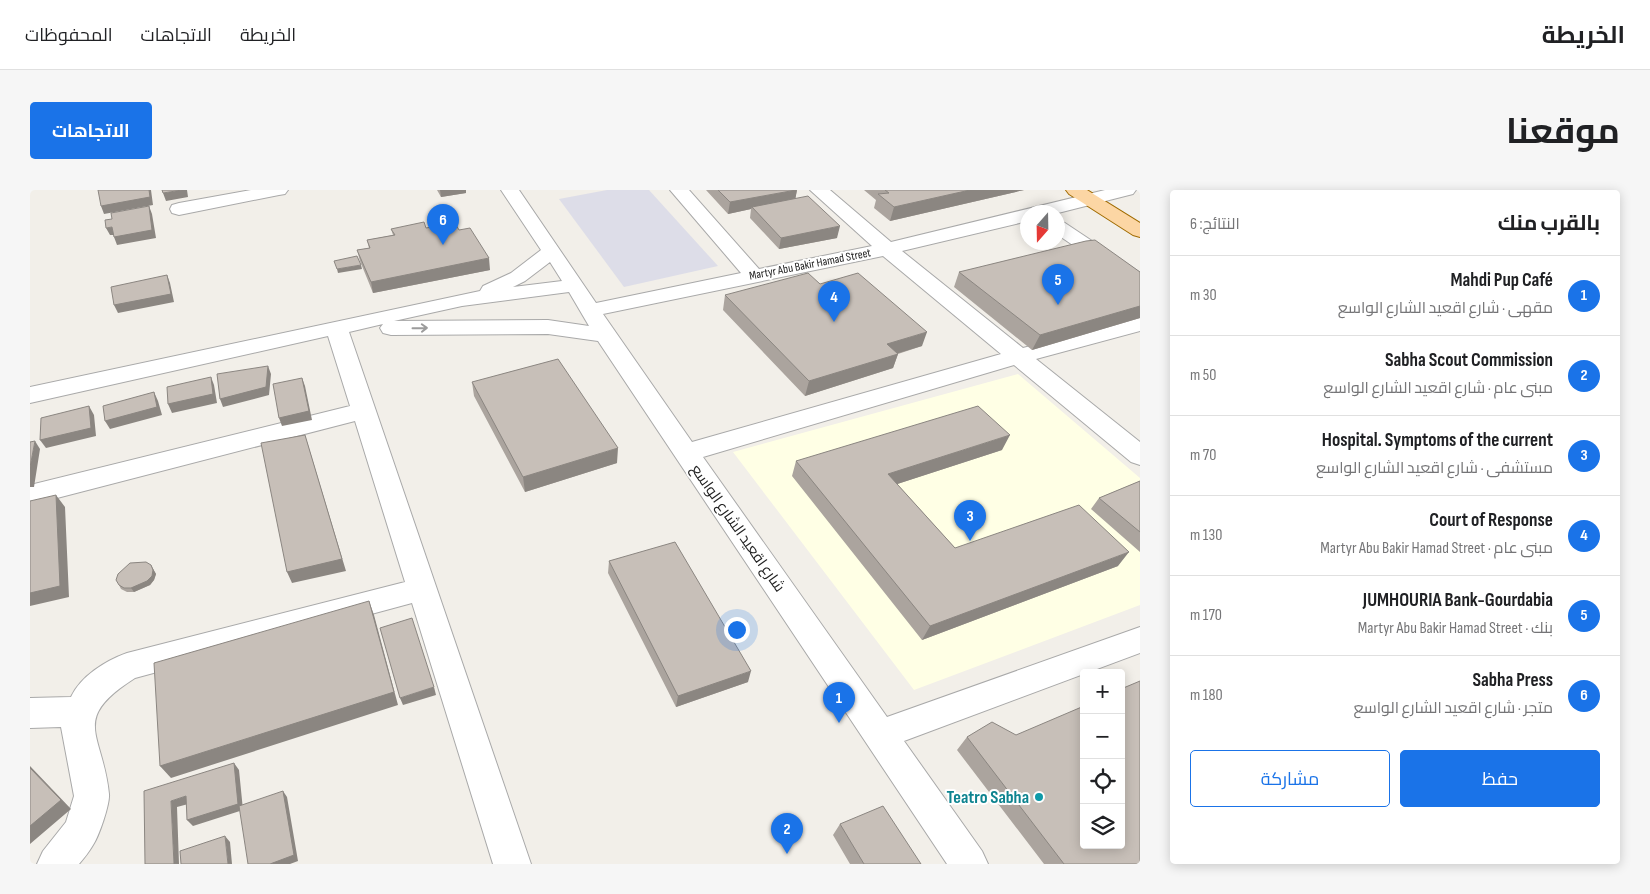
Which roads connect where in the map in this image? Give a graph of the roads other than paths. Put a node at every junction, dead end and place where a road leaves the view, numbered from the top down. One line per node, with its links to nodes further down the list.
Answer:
1 (279, 190): 8 (street)
2 (510, 190): 14 (street, شارع اقعيد الشارع الواسع)
3 (679, 190): 15 (street)
4 (819, 190): 13 (street)
5 (1126, 190): 6 (street)
6 (1093, 194): 7 (street); 10 (main road); 11 (main road)
7 (1059, 205)
8 (179, 209)
9 (1020, 217): 13 (street, Martyr Abu Bakir Hamad Street)
10 (1140, 217)
11 (1140, 231)
12 (1065, 232): 16 (street)
13 (887, 249): 15 (street, Martyr Abu Bakir Hamad Street); 23 (street)
14 (552, 251): 17 (street, شارع اقعيد الشارع الواسع); 18 (street)
15 (754, 276): 19 (street, Martyr Abu Bakir Hamad Street)
16 (1140, 282)
17 (575, 285): 18 (street); 19 (street, شارع اقعيد الشارع الواسع)
18 (462, 300): 21 (street)
19 (591, 310): 22 (street, شارع اقعيد الشارع الواسع)
20 (1140, 324): 23 (street)
21 (337, 329): 22 (street, one-way to 22); 24 (street); 25 (street)
22 (605, 335): 26 (street, شارع اقعيد الشارع الواسع)
23 (1020, 356): 26 (street); 27 (street)
24 (30, 395)
25 (364, 411): 28 (street); 29 (street)
26 (686, 453): 33 (street, شارع اقعيد الشارع الواسع)
27 (1140, 456)
28 (30, 495)
29 (422, 590): 31 (street); 35 (street)
30 (1140, 640): 33 (street)
31 (79, 712): 32 (street); 34 (street)
32 (30, 713)
33 (880, 734): 36 (street, شارع اقعيد الشارع الواسع)
34 (56, 864)
35 (512, 864)
36 (969, 864)

